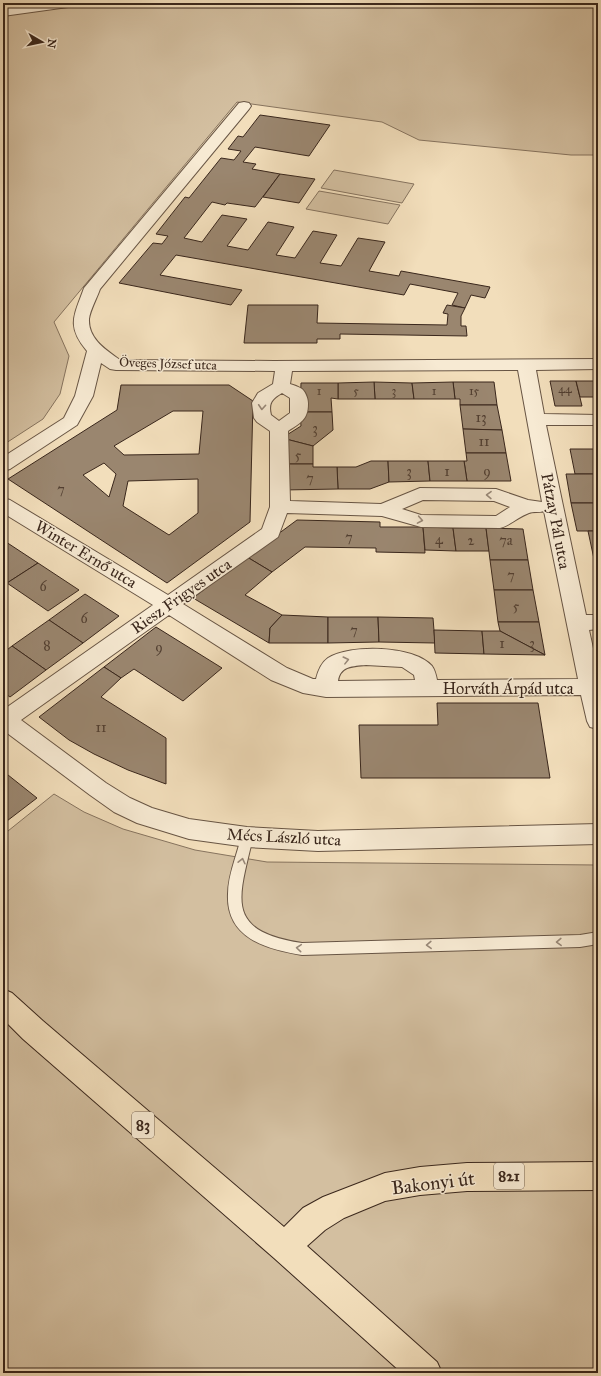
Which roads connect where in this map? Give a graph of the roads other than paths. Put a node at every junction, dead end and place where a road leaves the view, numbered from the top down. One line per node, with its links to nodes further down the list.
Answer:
1 (68, 3): 2 (street)
2 (3, 12)
3 (244, 106): 4 (street, Öveges József utca)
4 (96, 351): 7 (street, Öveges József utca); 12 (street)
5 (526, 364): 6 (street); 7 (street, Öveges József utca); 9 (street, Pátzay Pál utca)
6 (598, 364)
7 (284, 366): 8 (street)
8 (281, 386): 11 (street, one-way to 11); 11 (street)
9 (536, 420): 10 (street); 15 (street, Pátzay Pál utca)
10 (598, 420)
11 (279, 429): 16 (street, Riesz Frigyes utca)
12 (3, 465)
13 (3, 504): 18 (street, Winter Ernő utca)
14 (526, 506): 15 (street); 17 (street, one-way to 17); 17 (street, one-way to 14)
15 (553, 507): 19 (street, Pátzay Pál utca)
16 (280, 508): 17 (street); 18 (street, Riesz Frigyes utca)
17 (383, 510)
18 (170, 605): 23 (street, Horváth Árpád utca); 24 (street, Riesz Frigyes utca)
19 (577, 622): 20 (street); 21 (street, Pátzay Pál utca)
20 (598, 622)
21 (590, 687): 22 (street, Horváth Árpád utca); 25 (street, Pátzay Pál utca)
22 (427, 688): 23 (street, Horváth Árpád utca); 23 (street, Horváth Árpád utca, one-way to 22)
23 (326, 689)
24 (4, 719): 27 (street, Mécs László utca)
25 (598, 721)
26 (598, 834): 27 (street, Mécs László utca)
27 (247, 837): 28 (lane, one-way to 27)
28 (598, 938)
29 (3, 1001): 31 (main road, 83)
30 (598, 1176): 31 (main road, Bakonyi út / 821)
31 (285, 1246): 32 (main road, 83)
32 (426, 1373)

